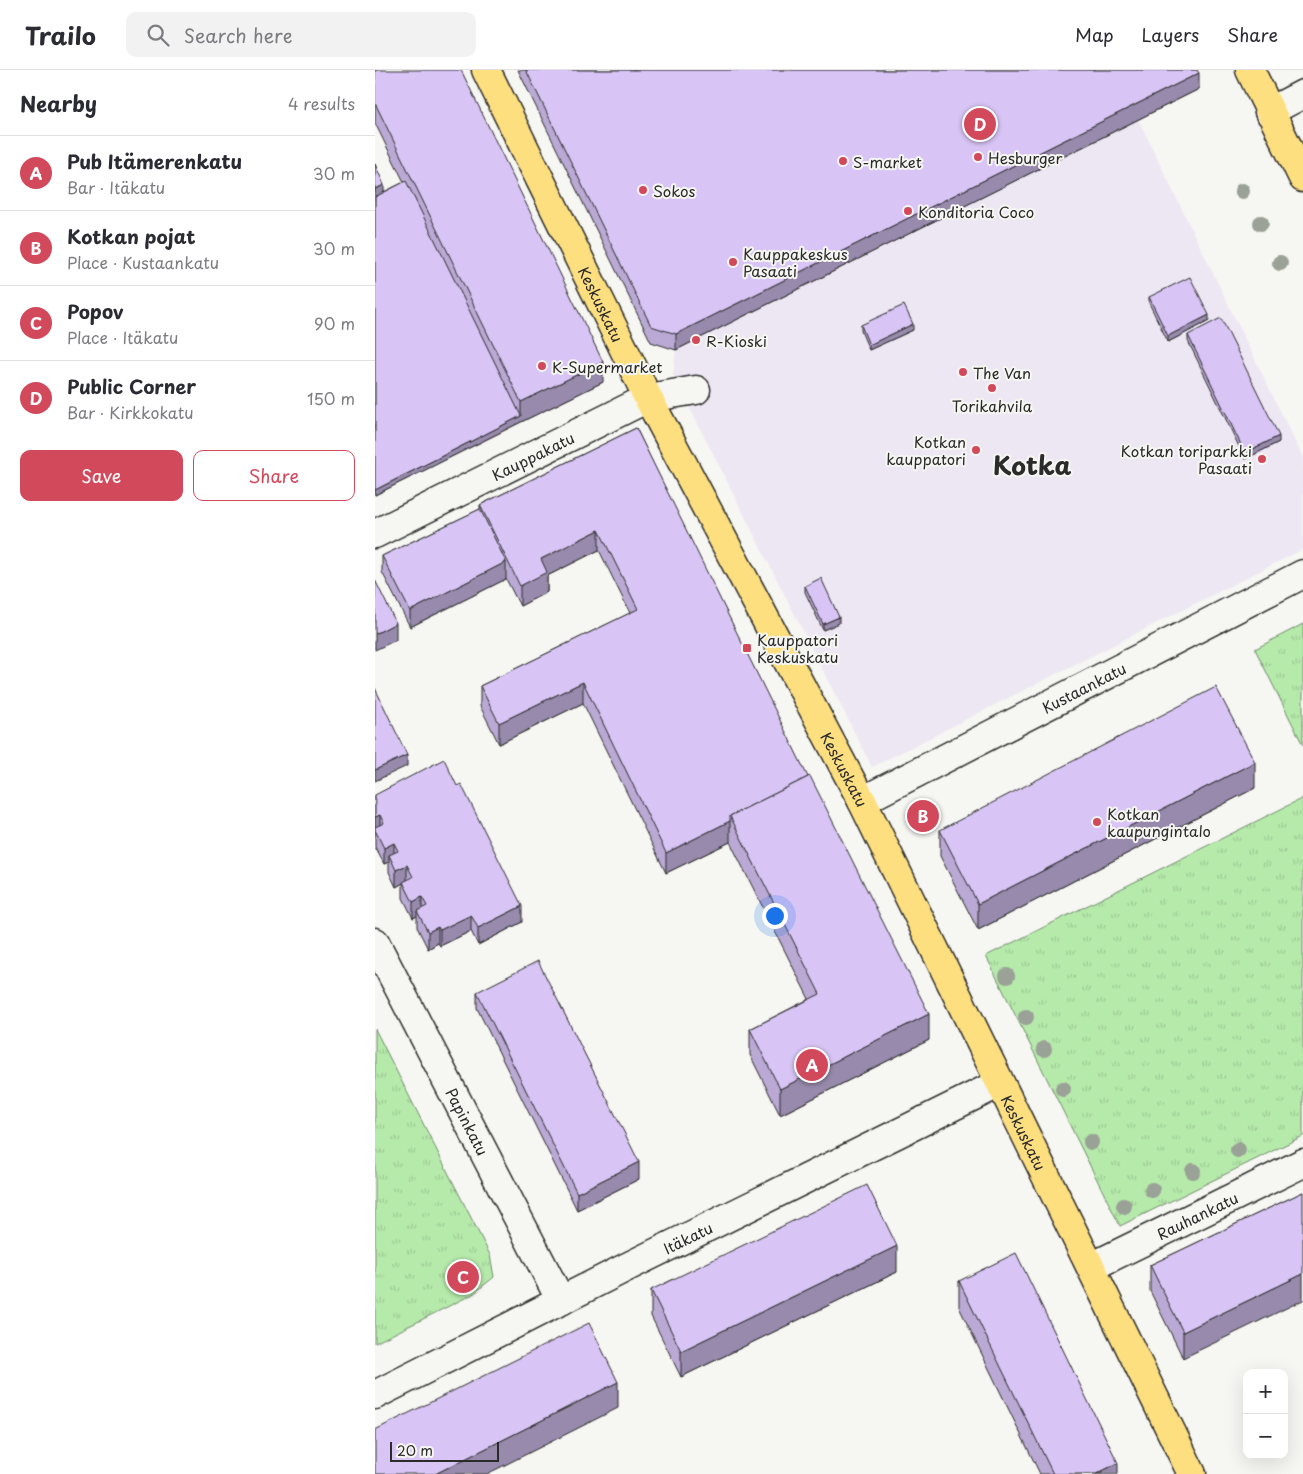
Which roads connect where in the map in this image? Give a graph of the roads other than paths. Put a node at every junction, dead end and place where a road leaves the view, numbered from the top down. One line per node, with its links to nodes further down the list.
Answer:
1 (486, 70): 7 (main road, Keskuskatu)
2 (1250, 70): 4 (main road)
3 (1303, 94): 4 (street)
4 (1269, 112): 5 (main road)
5 (1303, 178)
6 (696, 390): 7 (street, Kauppakatu)
7 (648, 398): 8 (street, Kauppakatu); 10 (main road, Keskuskatu)
8 (375, 534)
9 (1303, 574): 10 (street, Kustaankatu)
10 (862, 801): 12 (main road, Keskuskatu)
11 (375, 942): 15 (street, Papinkatu)
12 (1000, 1083): 14 (main road, Keskuskatu); 15 (street, Itäkatu)
13 (1303, 1163): 14 (street, Rauhankatu)
14 (1091, 1267): 17 (main road, Keskuskatu)
15 (561, 1301): 16 (street, Itäkatu)
16 (375, 1395)
17 (1193, 1474)

